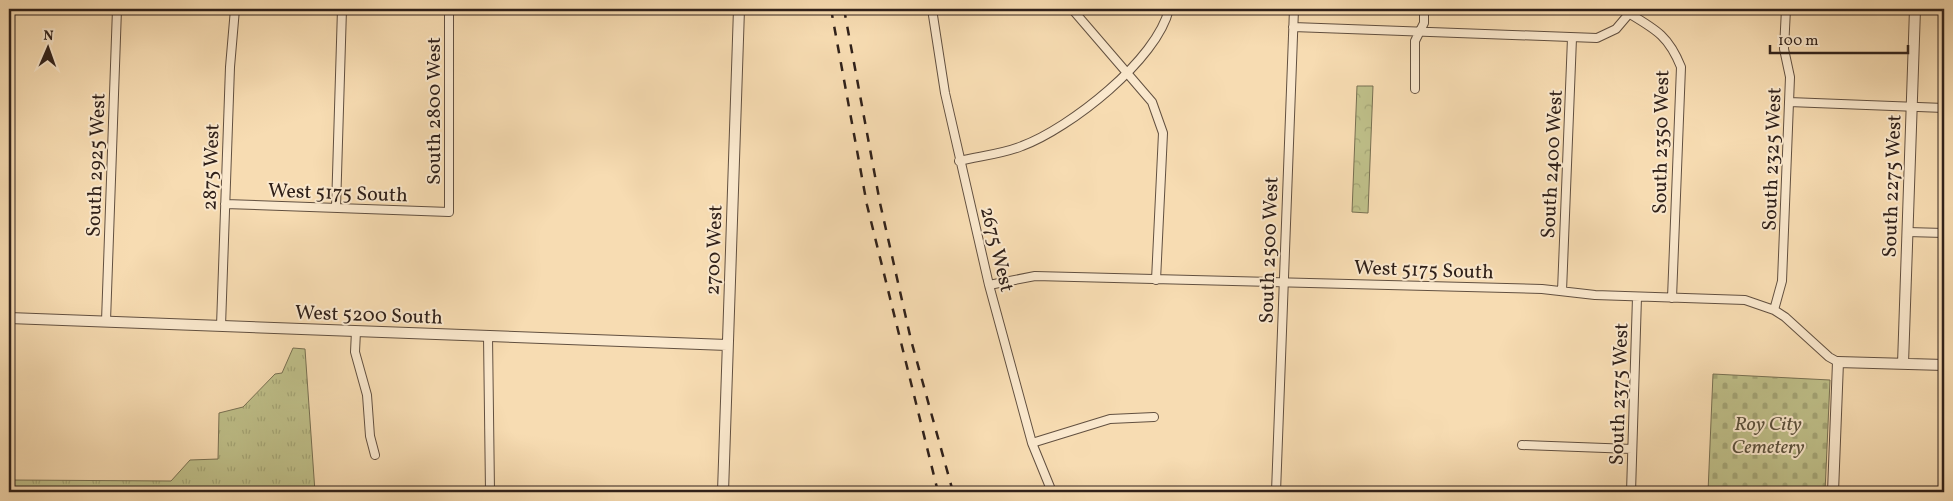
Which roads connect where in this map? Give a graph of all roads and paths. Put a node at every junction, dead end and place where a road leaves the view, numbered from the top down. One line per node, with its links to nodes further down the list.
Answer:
1 (117, 9): 36 (street, South 2925 West)
2 (235, 9): 23 (street, 2875 West)
3 (342, 9): 24 (street)
4 (449, 9): 25 (street, South 2800 West)
5 (739, 9): 40 (street, 2700 West)
6 (932, 9): 22 (street, 2675 West)
7 (1072, 9): 17 (street)
8 (1169, 9): 17 (street)
9 (1294, 9): 14 (street, South 2500 West)
10 (1424, 9): 15 (street)
11 (1786, 9): 19 (street, South 2325 West)
12 (1915, 9): 20 (street, South 2275 West)
13 (1632, 11): 16 (street); 33 (street, South 2350 West)
14 (1293, 27): 15 (street); 29 (street, South 2500 West)
15 (1420, 31): 16 (street); 18 (street)
16 (1572, 38): 31 (street, South 2400 West)
17 (1127, 71): 22 (street); 28 (street)
18 (1415, 89)
19 (1789, 102): 20 (street); 34 (street, South 2325 West)
20 (1911, 106): 21 (street); 26 (street, South 2275 West)
21 (1944, 108)
22 (959, 160): 30 (street, 2675 West)
23 (225, 204): 24 (street, West 5175 South); 37 (street, 2875 West)
24 (336, 208): 25 (street, West 5175 South)
25 (449, 212)
26 (1907, 232): 27 (street); 42 (street, South 2275 West)
27 (1944, 233)
28 (1156, 280): 29 (street, West 5175 South); 30 (street, West 5175 South)
29 (1284, 282): 31 (street, West 5175 South); 52 (street, South 2500 West)
30 (989, 284): 45 (street, 2675 West)
31 (1562, 291): 32 (street, West 5175 South)
32 (1638, 297): 33 (street, West 5175 South); 47 (street, South 2375 West)
33 (1672, 298): 34 (street, West 5175 South)
34 (1774, 310): 41 (street, West 5175 South)
35 (9, 318): 36 (street, West 5200 South)
36 (106, 322): 37 (street, West 5200 South)
37 (221, 326): 38 (street, West 5200 South)
38 (356, 331): 39 (street, West 5200 South); 48 (street)
39 (488, 336): 40 (street, West 5200 South); 49 (street)
40 (728, 344): 50 (street, 2700 West)
41 (1838, 362): 42 (street); 54 (street)
42 (1903, 364): 43 (street)
43 (1944, 365)
44 (1154, 417): 45 (street)
45 (1032, 443): 51 (street, 2675 West)
46 (1522, 445): 47 (street)
47 (1632, 449): 53 (street, South 2375 West)
48 (375, 455)
49 (490, 492)
50 (723, 492)
51 (1052, 492)
52 (1276, 492)
53 (1631, 492)
54 (1833, 492)

